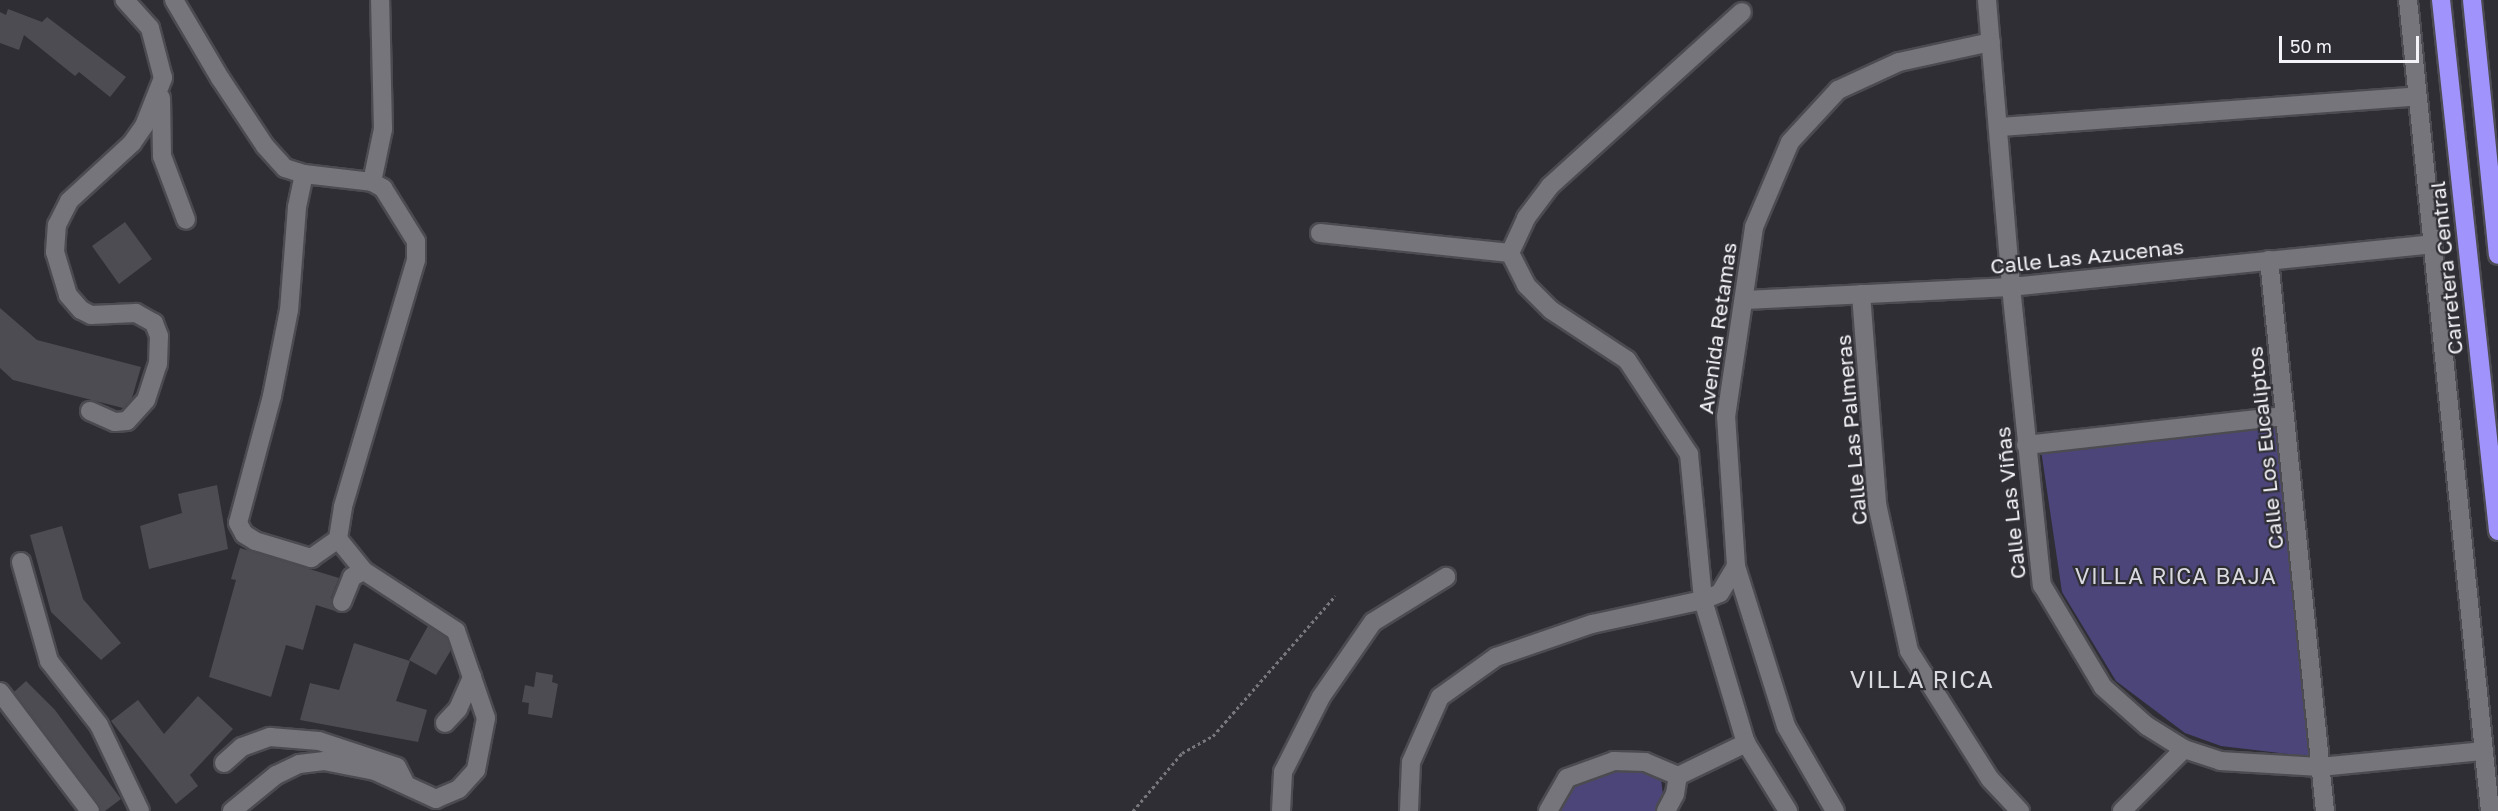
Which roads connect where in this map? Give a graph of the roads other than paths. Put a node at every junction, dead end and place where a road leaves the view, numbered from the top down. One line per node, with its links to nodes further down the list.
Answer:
1 (125, 0): 10 (street)
2 (174, 0): 13 (street)
3 (380, 0): 14 (street)
4 (1988, 0): 9 (street, Calle Las Viñas)
5 (2408, 0): 11 (street)
6 (2441, 0): 27 (highway, Carretera Central)
7 (2472, 0): 19 (highway)
8 (1742, 12): 18 (street)
9 (1991, 42): 12 (street, Calle Las Viñas); 23 (street, Avenida Retamas)
10 (163, 78): 15 (street); 24 (street)
11 (2417, 96): 12 (street); 17 (street)
12 (1999, 128): 21 (street, Calle Las Viñas)
13 (304, 174): 14 (street); 28 (street)
14 (372, 182): 28 (street)
15 (186, 220)
16 (1320, 233): 18 (street)
17 (2433, 244): 20 (street, Calle Las Azucenas); 40 (street)
18 (1510, 253): 33 (street)
19 (2498, 255)
20 (2269, 260): 21 (street, Calle Las Azucenas); 25 (street, Calle Los Eucaliptos)
21 (2011, 287): 22 (street, Calle Las Azucenas); 26 (street, Calle Las Viñas)
22 (1861, 294): 23 (street, Calle Las Azucenas); 54 (street, Calle Las Palmeras)
23 (1744, 300): 30 (street, Avenida Retamas)
24 (90, 411)
25 (2284, 416): 26 (street); 42 (street, Calle Los Eucaliptos)
26 (2026, 445): 39 (street, Calle Las Viñas)
27 (2498, 531)
28 (338, 539): 31 (street)
29 (21, 562): 46 (street)
30 (1736, 566): 33 (street); 53 (street, Avenida Retamas)
31 (364, 571): 34 (street); 35 (street)
32 (1446, 577): 48 (street)
33 (1703, 600): 38 (street); 49 (street)
34 (342, 602)
35 (472, 677): 37 (street); 44 (street)
36 (0, 693): 45 (street)
37 (445, 723)
38 (1746, 743): 43 (street); 52 (street)
39 (2184, 749): 42 (street, Calle Las Viñas); 55 (street)
40 (2484, 751): 42 (street, Calle Las Viñas); 57 (street)
41 (224, 763): 44 (street)
42 (2320, 767): 56 (street, Calle Los Eucaliptos)
43 (1678, 776): 50 (street); 51 (street)
44 (404, 783): 47 (street)
45 (90, 811)
46 (140, 811)
47 (232, 811)
48 (1281, 811)
49 (1409, 811)
50 (1548, 811)
51 (1666, 811)
52 (1788, 811)
53 (1835, 811)
54 (2020, 811)
55 (2122, 811)
56 (2325, 811)
57 (2490, 811)

